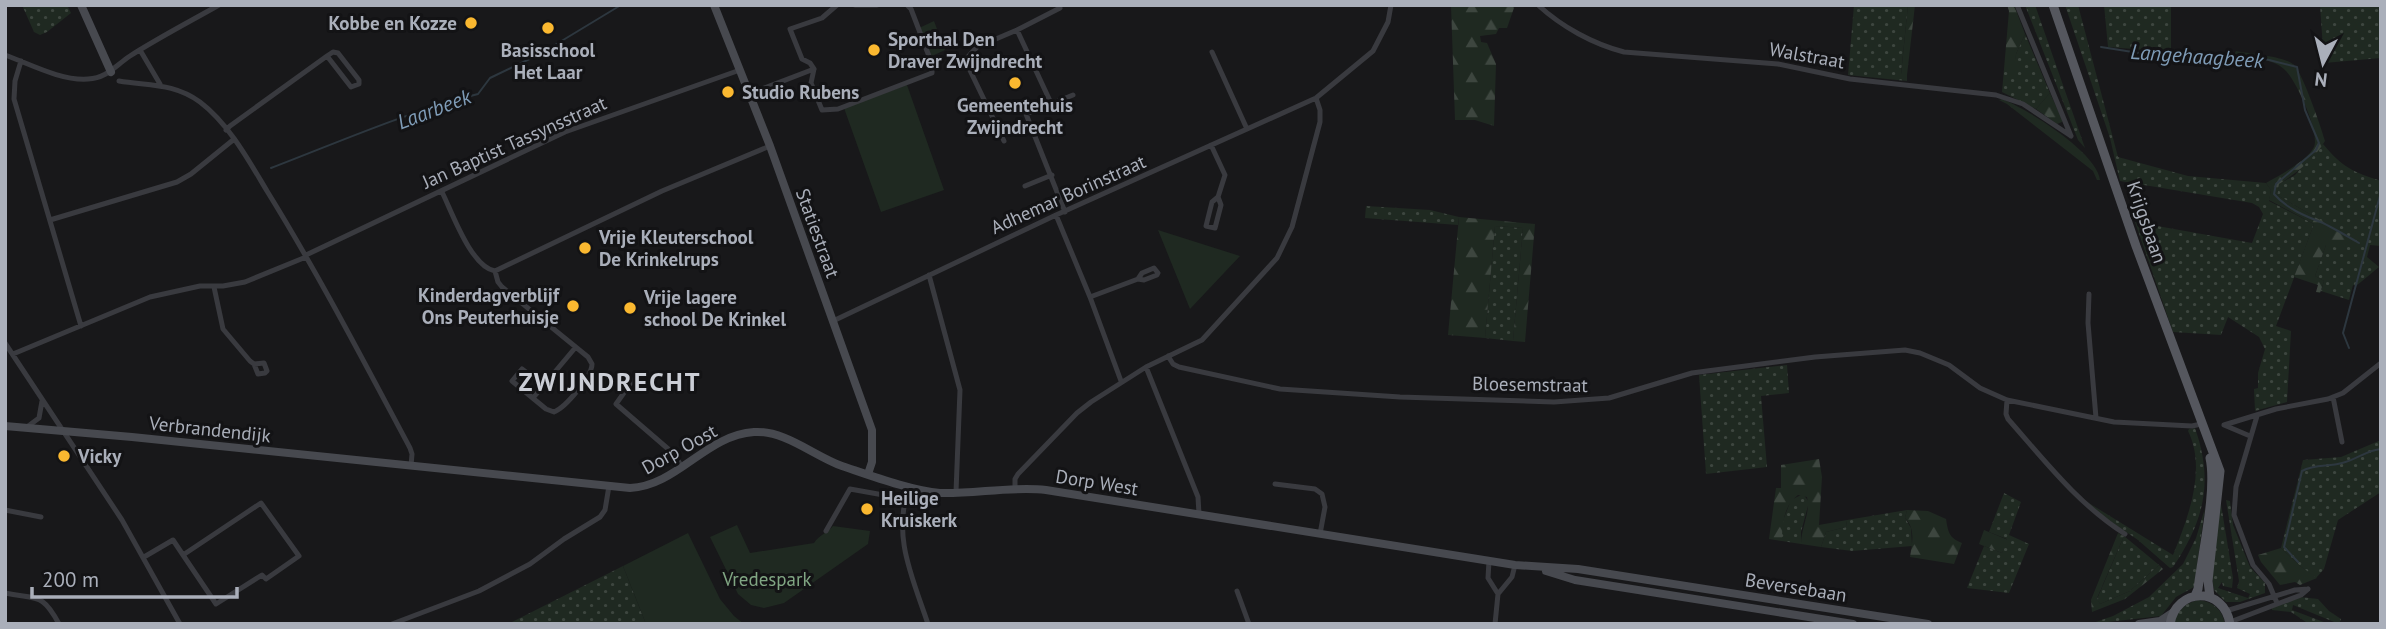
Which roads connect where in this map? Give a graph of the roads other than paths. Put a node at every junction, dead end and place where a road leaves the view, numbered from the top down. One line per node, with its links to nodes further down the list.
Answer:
1 (81, 5): 21 (main road)
2 (219, 5): 14 (street)
3 (714, 5): 20 (main road, Statiestraat)
4 (837, 5): 19 (street)
5 (855, 5): 6 (street)
6 (877, 5)
7 (906, 5): 19 (street)
8 (1391, 5): 26 (street, Adhemar Borinstraat)
9 (1538, 5): 10 (street, Walstraat)
10 (2017, 5)
11 (2053, 5): 66 (main road, Krijgsbaan)
12 (1060, 8): 13 (street)
13 (1017, 30): 27 (street); 31 (street)
14 (140, 50): 21 (street); 23 (street)
15 (1212, 52): 28 (street)
16 (5, 55): 18 (street)
17 (327, 56): 17 (street); 29 (street)
18 (21, 61): 21 (street); 40 (street)
19 (814, 69): 24 (street)
20 (740, 71): 24 (main road, Statiestraat); 36 (street, Jan Baptist Tassynsstraat)
21 (111, 72)
22 (120, 81): 23 (street)
23 (160, 84): 29 (street)
24 (749, 94): 33 (main road, Statiestraat)
25 (1073, 95): 27 (street)
26 (1316, 98): 28 (street, Adhemar Borinstraat); 53 (street)
27 (1051, 103): 34 (street)
28 (1247, 129): 32 (street, Adhemar Borinstraat)
29 (226, 130): 30 (street)
30 (233, 140): 40 (street); 41 (street)
31 (1004, 141)
32 (1211, 145): 37 (street); 38 (street, Adhemar Borinstraat)
33 (769, 146): 42 (street); 48 (main road, Statiestraat)
34 (1052, 175): 35 (street); 38 (street)
35 (1025, 186)
36 (442, 192): 41 (street, Jan Baptist Tassynsstraat); 42 (street)
37 (1219, 197): 37 (street)
38 (1065, 212): 39 (street, Adhemar Borinstraat)
39 (1056, 215): 43 (street, Adhemar Borinstraat); 47 (street)
40 (50, 220): 49 (street)
41 (306, 256): 45 (street, Jan Baptist Tassynsstraat); 73 (street)
42 (495, 271): 51 (street)
43 (929, 275): 48 (street, Adhemar Borinstraat); 80 (street)
44 (1138, 279): 47 (street)
45 (214, 286): 49 (street, Jan Baptist Tassynsstraat); 55 (street)
46 (2089, 294): 65 (street)
47 (1090, 297): 58 (street)
48 (833, 321): 75 (main road, Statiestraat)
49 (81, 326): 52 (street, Jan Baptist Tassynsstraat)
50 (5, 343): 52 (street)
51 (575, 348): 59 (street); 62 (street)
52 (13, 354): 60 (street)
53 (1168, 356): 56 (street); 63 (street, Bloesemstraat)
54 (2381, 363): 61 (street)
55 (254, 364)
56 (1146, 367): 58 (street); 83 (street)
57 (633, 380): 74 (street)
58 (1121, 381): 79 (street)
59 (543, 385): 62 (street); 62 (street)
60 (40, 395): 68 (street); 69 (street)
61 (2333, 397): 64 (street); 71 (street)
62 (533, 398)
63 (2007, 400): 65 (street, Bloesemstraat); 87 (street)
64 (2257, 415): 70 (street); 70 (street)
65 (2096, 418): 66 (street, Bloesemstraat)
66 (2201, 424): 72 (main road, Krijgsbaan)
67 (5, 426): 68 (main road, Verbrandendijk)
68 (26, 428): 69 (main road, Verbrandendijk)
69 (63, 432): 73 (main road, Verbrandendijk); 89 (street)
70 (2250, 436): 100 (street)
71 (2342, 442)
72 (2210, 450): 98 (main road, Krijgsbaan); 99 (main road, Krijgsbaan)
73 (411, 466): 77 (main road, Dorp Oost)
74 (682, 467): 75 (main road, Dorp Oost); 77 (main road, Dorp Oost)
75 (869, 474): 78 (main road, Dorp West)
76 (1275, 484): 86 (street)
77 (608, 486): 106 (street)
78 (909, 486): 80 (main road, Dorp West); 81 (street)
79 (1015, 489): 80 (main road, Dorp West); 83 (main road, Dorp West)
80 (956, 492)
81 (905, 502): 85 (street); 107 (street)
82 (5, 510): 84 (street)
83 (1199, 514): 86 (main road, Dorp West)
84 (41, 517)
85 (825, 531)
86 (1320, 534): 90 (main road, Dorp West)
87 (2125, 534)
88 (183, 555): 88 (street); 89 (street)
89 (144, 558): 105 (street)
90 (1489, 561): 91 (main road, Dorp West); 97 (street)
91 (1515, 565): 92 (main road, Dorp West); 97 (street)
92 (1535, 568): 93 (main road, Dorp West); 95 (main road, Dorp West)
93 (1659, 581): 111 (main road, Beversebaan)
94 (1237, 592): 108 (street)
95 (1657, 592): 110 (main road, Beversebaan)
96 (5, 593): 104 (street)
97 (1499, 594): 109 (street)
98 (2195, 596): 99 (main road); 102 (main road)
99 (2210, 597): 101 (main road)
100 (2276, 600): 100 (street); 101 (street); 103 (street)
101 (2226, 611): 103 (main road)
102 (2172, 613): 112 (main road); 113 (main road)
103 (2230, 623)
104 (59, 624)
105 (180, 624)
106 (392, 624)
107 (928, 624)
108 (1249, 624)
109 (1495, 624)
110 (1853, 624)
111 (1928, 624)
112 (2139, 624)
113 (2169, 624)

